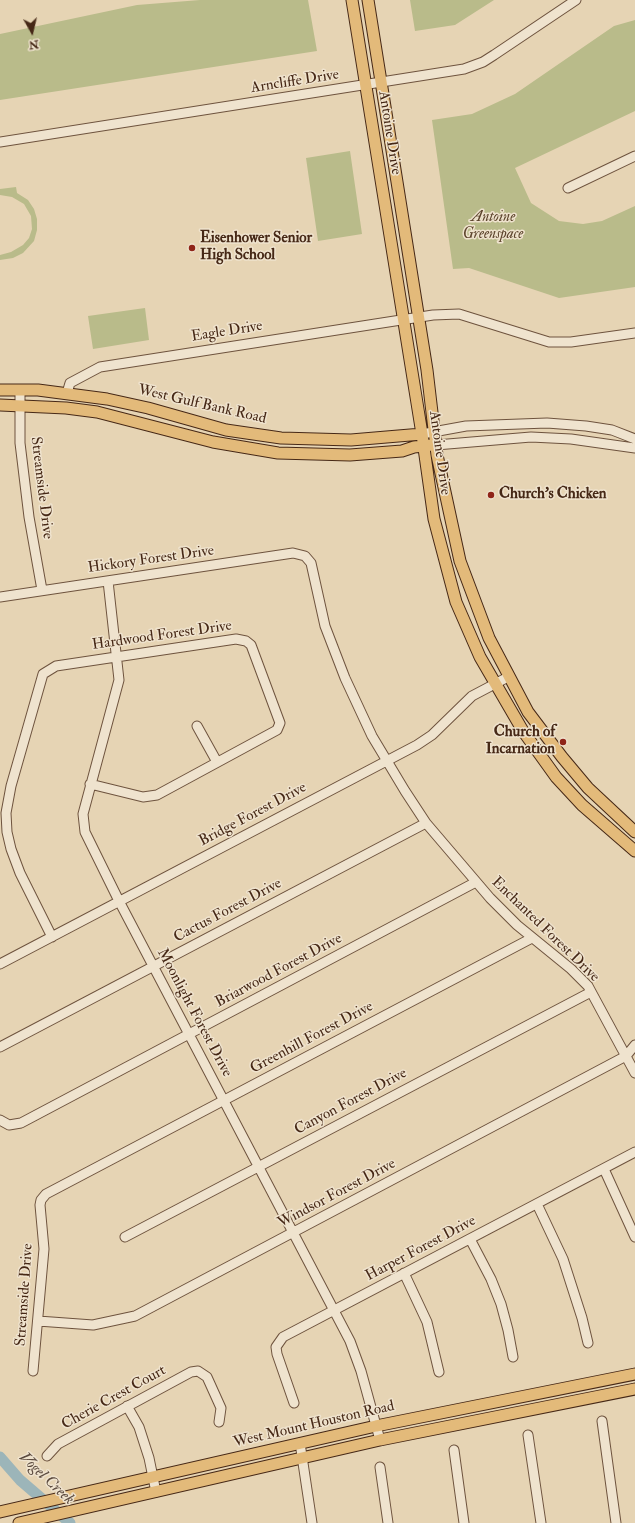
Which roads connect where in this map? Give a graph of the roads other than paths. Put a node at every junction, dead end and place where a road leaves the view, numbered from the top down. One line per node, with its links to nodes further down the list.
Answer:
1 (352, 0): 5 (main road, Antoine Drive)
2 (368, 0): 4 (main road, Antoine Drive)
3 (576, 0): 4 (street, Arncliffe Drive)
4 (382, 82): 5 (street, Arncliffe Drive); 6 (main road, Antoine Drive)
5 (365, 85): 7 (main road, Antoine Drive); 8 (street, Arncliffe Drive)
6 (389, 134): 7 (main road); 10 (main road, Antoine Drive)
7 (374, 136): 11 (main road, Antoine Drive)
8 (0, 142)
9 (635, 156): 12 (street)
10 (396, 179): 11 (main road); 13 (main road, Antoine Drive)
11 (381, 181): 14 (main road, Antoine Drive)
12 (568, 188)
13 (419, 317): 14 (street, Eagle Drive); 15 (street, Eagle Drive); 24 (main road, Antoine Drive)
14 (403, 320): 18 (street, Eagle Drive); 25 (main road, Antoine Drive)
15 (635, 333)
16 (0, 390): 17 (main road, West Gulf Bank Road)
17 (20, 390): 18 (main road, West Gulf Bank Road); 21 (street, Streamside Drive)
18 (67, 393): 19 (main road, West Gulf Bank Road)
19 (119, 402): 22 (main road); 29 (main road, West Gulf Bank Road)
20 (0, 405): 21 (main road, West Gulf Bank Road)
21 (19, 405): 22 (main road, West Gulf Bank Road); 37 (street, Streamside Drive)
22 (114, 416): 34 (main road, West Gulf Bank Road)
23 (531, 423): 24 (street, West Gulf Bank Road); 26 (street); 28 (street, West Gulf Bank Road)
24 (435, 433): 25 (street, West Gulf Bank Road); 31 (main road, Antoine Drive)
25 (422, 434): 27 (main road, West Gulf Bank Road); 30 (main road, Antoine Drive)
26 (531, 437): 31 (street, West Gulf Bank Road); 32 (street, West Gulf Bank Road)
27 (369, 439): 29 (main road, West Gulf Bank Road); 33 (main road)
28 (635, 439)
29 (326, 441): 34 (main road)
30 (424, 445): 31 (main road, West Gulf Bank Road); 33 (main road, West Gulf Bank Road); 41 (main road, Antoine Drive)
31 (436, 445): 40 (main road, Antoine Drive)
32 (635, 448)
33 (370, 454): 34 (main road, West Gulf Bank Road)
34 (323, 456)
35 (305, 556): 36 (street, Hickory Forest Drive); 43 (street, Enchanted Forest Drive)
36 (108, 581): 37 (street, Hickory Forest Drive); 39 (street, Moonlight Forest Drive)
37 (42, 590): 38 (street, Hickory Forest Drive)
38 (0, 597)
39 (117, 657): 44 (street, Hardwood Forest Drive); 45 (street, Moonlight Forest Drive); 52 (street, Hardwood Forest Drive)
40 (508, 677): 41 (street, Bridge Forest Drive); 47 (main road, Antoine Drive)
41 (494, 683): 43 (street, Bridge Forest Drive); 49 (main road, Antoine Drive)
42 (197, 726): 44 (street)
43 (387, 760): 46 (street, Enchanted Forest Drive); 51 (street, Bridge Forest Drive)
44 (217, 762): 45 (street)
45 (90, 784): 51 (street, Moonlight Forest Drive)
46 (426, 823): 50 (street, Enchanted Forest Drive); 55 (street, Cactus Forest Drive)
47 (635, 832)
48 (635, 835): 49 (street)
49 (631, 848)
50 (476, 882): 53 (street, Enchanted Forest Drive); 57 (street, Briarwood Forest Drive)
51 (118, 901): 52 (street, Bridge Forest Drive); 55 (street, Moonlight Forest Drive)
52 (52, 937): 54 (street, Bridge Forest Drive)
53 (532, 938): 56 (street, Enchanted Forest Drive); 62 (street, Greenhill Forest Drive)
54 (0, 964)
55 (153, 966): 57 (street, Moonlight Forest Drive); 59 (street, Cactus Forest Drive)
56 (591, 992): 60 (street, Enchanted Forest Drive); 65 (street, Canyon Forest Drive)
57 (189, 1034): 62 (street, Moonlight Forest Drive); 63 (street, Briarwood Forest Drive)
58 (635, 1045): 60 (street, Windsor Forest Drive)
59 (0, 1047)
60 (626, 1056): 61 (street, Enchanted Forest Drive); 69 (street, Windsor Forest Drive)
61 (635, 1073)
62 (224, 1099): 65 (street, Moonlight Forest Drive); 67 (street, Greenhill Forest Drive)
63 (0, 1120)
64 (635, 1152): 66 (street, Harper Forest Drive)
65 (260, 1166): 69 (street, Moonlight Forest Drive); 70 (street, Canyon Forest Drive)
66 (604, 1169): 68 (street, Harper Forest Drive); 71 (street)
67 (42, 1198): 75 (street, Streamside Drive)
68 (537, 1204): 72 (street, Harper Forest Drive); 76 (street)
69 (294, 1233): 74 (street, Moonlight Forest Drive); 75 (street, Windsor Forest Drive)
70 (125, 1237)
71 (635, 1237)
72 (470, 1239): 73 (street, Harper Forest Drive); 77 (street)
73 (404, 1273): 74 (street, Harper Forest Drive); 79 (street)
74 (335, 1311): 82 (street, Harper Forest Drive); 86 (street, Moonlight Forest Drive)
75 (38, 1321): 78 (street, Streamside Drive)
76 (588, 1343)
77 (513, 1356)
78 (33, 1370)
79 (439, 1372)
80 (635, 1374): 86 (main road, West Mount Houston Road)
81 (635, 1389): 88 (main road, West Mount Houston Road)
82 (294, 1403)
83 (127, 1406): 85 (street, Cherie Crest Court); 91 (street, Cherie Crest Court); 94 (street)
84 (602, 1421): 102 (street)
85 (219, 1422)
86 (376, 1426): 88 (street, Moonlight Forest Drive); 89 (main road, West Mount Houston Road)
87 (528, 1435): 101 (street)
88 (380, 1440): 92 (main road, West Mount Houston Road)
89 (300, 1443): 92 (street); 94 (main road, West Mount Houston Road)
90 (454, 1450): 100 (street)
91 (47, 1456)
92 (303, 1459): 95 (main road, West Mount Houston Road); 98 (street)
93 (380, 1467): 99 (street)
94 (153, 1477): 95 (street); 96 (main road, West Mount Houston Road)
95 (156, 1492): 97 (main road, West Mount Houston Road)
96 (0, 1512)
97 (19, 1523)
98 (312, 1523)
99 (388, 1523)
100 (464, 1523)
101 (541, 1523)
102 (616, 1523)

